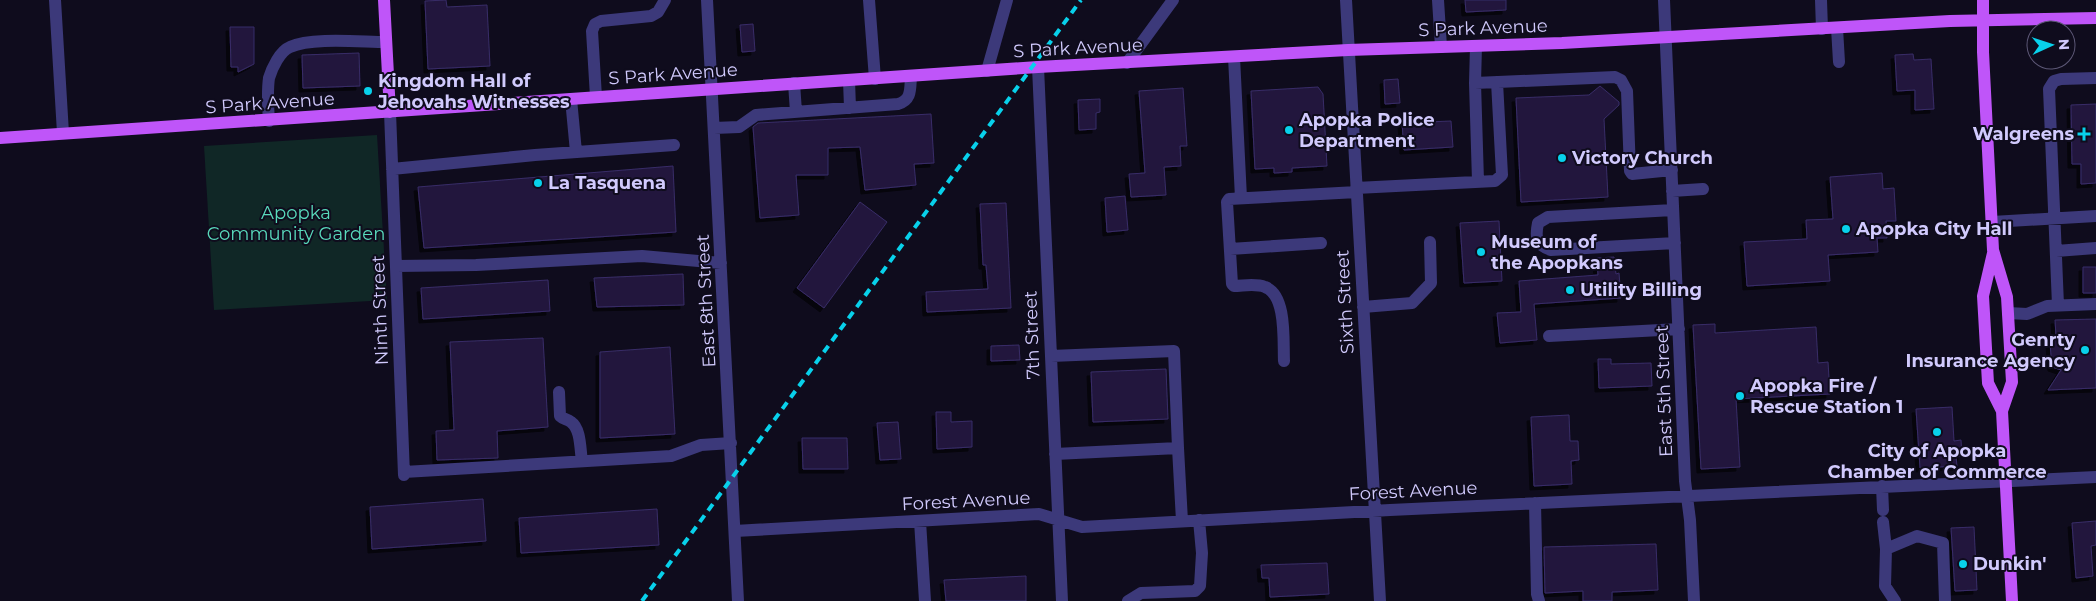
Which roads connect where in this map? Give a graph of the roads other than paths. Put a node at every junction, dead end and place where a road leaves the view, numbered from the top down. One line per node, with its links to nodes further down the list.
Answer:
1 (55, 0): 42 (street)
2 (384, 0): 18 (main road)
3 (665, 0): 35 (street)
4 (707, 0): 34 (street, East 8th Street)
5 (869, 0): 29 (street)
6 (1007, 0): 26 (street)
7 (1173, 0): 24 (street)
8 (1346, 0): 21 (street, Sixth Street)
9 (1438, 0): 20 (street)
10 (1664, 0): 17 (street, East 5th Street)
11 (1821, 0): 15 (street)
12 (1983, 0): 14 (main road)
13 (2096, 18): 14 (main road, S Park Avenue)
14 (1983, 20): 16 (main road, S Park Avenue); 56 (main road)
15 (1822, 28): 16 (main road, S Park Avenue); 17 (main road, S Park Avenue)
16 (1837, 28): 23 (street)
17 (1665, 38): 19 (main road, S Park Avenue); 47 (street, East 5th Street)
18 (386, 42): 38 (main road); 40 (street)
19 (1476, 46): 20 (main road, S Park Avenue); 33 (street)
20 (1441, 47): 21 (main road, S Park Avenue)
21 (1348, 50): 22 (main road, S Park Avenue); 50 (street, Sixth Street)
22 (1234, 57): 24 (main road, S Park Avenue); 52 (street)
23 (1839, 62)
24 (1127, 63): 25 (main road, S Park Avenue)
25 (1038, 67): 26 (main road, S Park Avenue); 72 (street, 7th Street)
26 (987, 71): 27 (main road, S Park Avenue)
27 (911, 76): 29 (main road, S Park Avenue); 37 (street)
28 (2096, 78): 55 (street)
29 (875, 79): 30 (main road, S Park Avenue)
30 (849, 80): 32 (main road, S Park Avenue); 37 (street)
31 (1497, 82): 33 (street); 47 (street); 48 (street)
32 (794, 83): 34 (main road, S Park Avenue); 39 (street)
33 (1475, 83): 48 (street)
34 (712, 88): 35 (main road, S Park Avenue); 41 (street, East 8th Street)
35 (596, 97): 36 (main road, S Park Avenue)
36 (571, 99): 38 (main road, S Park Avenue); 45 (street)
37 (850, 108): 39 (street)
38 (390, 112): 40 (main road, S Park Avenue); 46 (street, Ninth Street)
39 (796, 112): 41 (street)
40 (269, 121): 42 (main road, S Park Avenue)
41 (714, 128): 64 (street, East 8th Street)
42 (63, 133): 43 (main road, S Park Avenue)
43 (0, 138)
44 (674, 145): 45 (street)
45 (576, 152): 46 (street)
46 (392, 168): 65 (street, Ninth Street)
47 (1672, 170): 51 (street, East 5th Street)
48 (1478, 181): 50 (street)
49 (1703, 189): 51 (street)
50 (1356, 190): 52 (street); 68 (street, Sixth Street)
51 (1672, 191): 53 (street, East 5th Street)
52 (1241, 198): 61 (street)
53 (1673, 210): 59 (street, East 5th Street); 59 (street)
54 (2096, 216): 55 (street)
55 (2054, 218): 56 (street); 63 (street)
56 (1992, 222): 62 (main road)
57 (1430, 242): 68 (street)
58 (1321, 243): 61 (street)
59 (1675, 243): 70 (street, East 5th Street)
60 (2096, 248): 63 (street)
61 (1230, 249): 73 (street)
62 (1993, 250): 69 (main road); 75 (main road)
63 (2056, 251): 67 (street)
64 (721, 263): 65 (street); 76 (street, East 8th Street)
65 (396, 266): 79 (street, Ninth Street)
66 (2096, 304): 67 (street)
67 (2058, 305): 69 (street)
68 (1363, 307): 85 (street, Sixth Street)
69 (2008, 314): 75 (main road)
70 (1678, 329): 71 (street); 83 (street, East 5th Street)
71 (1549, 336)
72 (1051, 356): 77 (street); 78 (street, 7th Street)
73 (1284, 361)
74 (559, 392): 79 (street)
75 (2002, 411): 81 (main road)
76 (731, 443): 79 (street); 90 (street, East 8th Street)
77 (1178, 448): 78 (street); 89 (street)
78 (1055, 454): 86 (street, 7th Street)
79 (582, 461)
80 (2096, 477): 81 (street, Forest Avenue)
81 (2006, 480): 82 (street, Forest Avenue); 101 (main road)
82 (1882, 486): 83 (street, Forest Avenue); 91 (street)
83 (1687, 495): 84 (street, Forest Avenue); 98 (street, East 5th Street)
84 (1535, 503): 85 (street, Forest Avenue); 97 (street)
85 (1375, 511): 87 (street, Forest Avenue); 96 (street, Sixth Street)
86 (1058, 519): 88 (street, Forest Avenue); 89 (street, Forest Avenue); 94 (street, 7th Street)
87 (1200, 520): 89 (street, Forest Avenue); 95 (street)
88 (920, 521): 90 (street, Forest Avenue); 93 (street)
89 (1182, 521)
90 (735, 531): 92 (street, East 8th Street)
91 (1886, 549): 99 (street); 100 (street)
92 (738, 601)
93 (925, 601)
94 (1062, 601)
95 (1128, 601)
96 (1380, 601)
97 (1539, 601)
98 (1694, 601)
99 (1895, 601)
100 (1945, 601)
101 (2012, 601)

